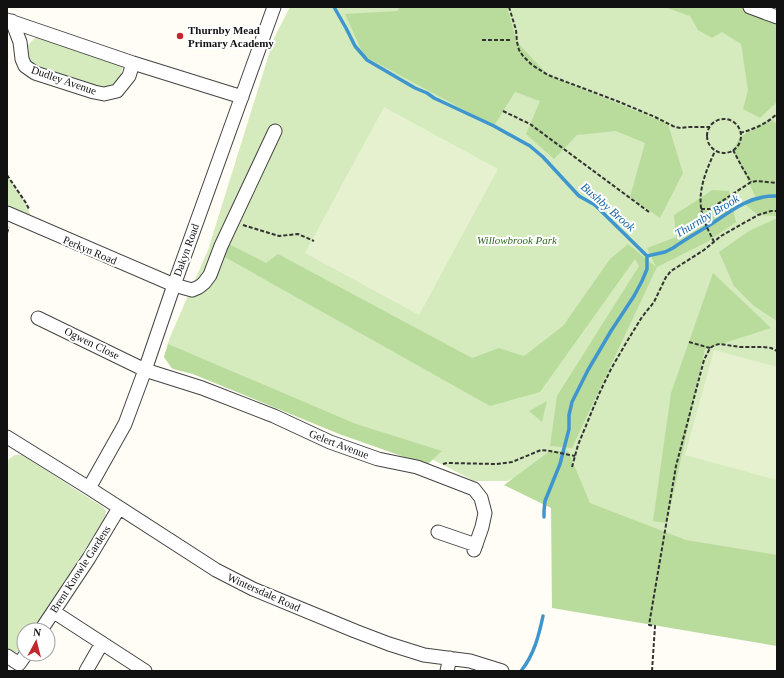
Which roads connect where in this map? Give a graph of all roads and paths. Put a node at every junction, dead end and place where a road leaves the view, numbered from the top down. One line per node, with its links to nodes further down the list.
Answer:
1 (274, 7): 9 (street, Dakyn Road)
2 (510, 7): 12 (path)
3 (750, 7): 4 (street)
4 (777, 17)
5 (9, 20): 8 (street, Dudley Avenue); 8 (street, Dudley Avenue)
6 (482, 40): 7 (path)
7 (510, 40)
8 (133, 64): 9 (street, Dudley Avenue)
9 (242, 97): 28 (street, Dakyn Road)
10 (503, 111): 23 (path)
11 (777, 114): 14 (path)
12 (710, 127): 14 (path); 16 (path)
13 (275, 131): 25 (street, Perkyn Road)
14 (740, 133): 15 (path)
15 (733, 150): 16 (path); 18 (path)
16 (715, 151): 21 (path)
17 (7, 175): 20 (path)
18 (751, 182): 19 (path); 21 (path)
19 (777, 183)
20 (28, 209)
21 (701, 209): 27 (path)
22 (777, 211): 27 (path)
23 (649, 212)
24 (7, 213): 28 (street, Perkyn Road)
25 (233, 222): 26 (path); 28 (street, Perkyn Road)
26 (314, 241)
27 (714, 242): 35 (path)
28 (174, 285): 33 (street, Dakyn Road)
29 (38, 318): 33 (street, Ogwen Close)
30 (689, 342): 31 (path)
31 (710, 348): 32 (path); 51 (path)
32 (777, 351)
33 (145, 370): 37 (street, Gelert Avenue); 38 (street, Dakyn Road)
34 (9, 442): 38 (street, Wintersdale Road)
35 (574, 456): 36 (path); 37 (path)
36 (572, 467)
37 (426, 471): 40 (street, Gelert Avenue)
38 (89, 488): 39 (street, Wintersdale Road)
39 (119, 508): 41 (street, Brent Knowle Gardens); 45 (street, Wintersdale Road)
40 (438, 532)
41 (54, 612): 42 (street, Brent Knowle Gardens); 43 (street)
42 (47, 622)
43 (102, 643): 47 (street); 48 (street)
44 (7, 656): 46 (street)
45 (450, 658): 49 (street); 50 (street, Wintersdale Road)
46 (16, 662)
47 (86, 671)
48 (145, 671)
49 (447, 671)
50 (502, 671)
51 (652, 671)

